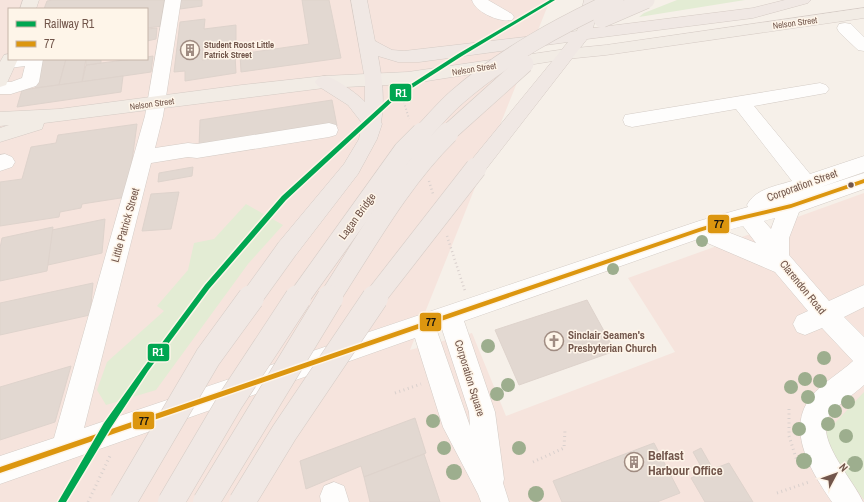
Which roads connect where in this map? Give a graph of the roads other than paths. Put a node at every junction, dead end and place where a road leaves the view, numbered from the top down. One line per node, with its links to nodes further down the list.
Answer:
1 (173, 0): 23 (street, Little Patrick Street)
2 (359, 0): 14 (highway)
3 (480, 0): 11 (street)
4 (592, 0): 13 (highway)
5 (615, 0): 48 (highway, Lagan Bridge, bridge)
6 (646, 0): 49 (highway, Lagan Bridge, bridge)
7 (803, 0): 10 (highway, Nelson Street)
8 (864, 1): 10 (main road)
9 (864, 12): 16 (main road, Nelson Street)
10 (753, 13): 13 (highway, Nelson Street)
11 (506, 17)
12 (845, 28): 15 (street)
13 (583, 34): 14 (highway, Nelson Street); 16 (highway)
14 (368, 44): 18 (highway)
15 (864, 46)
16 (566, 54): 18 (main road, Nelson Street); 50 (highway, bridge)
17 (5, 69): 20 (street)
18 (374, 80): 19 (main road, Nelson Street); 27 (highway)
19 (324, 82): 23 (main road, Nelson Street); 27 (highway)
20 (0, 88)
21 (820, 89): 22 (street)
22 (740, 102): 26 (street); 33 (street)
23 (157, 104): 24 (main road, Nelson Street); 30 (street, Little Patrick Street)
24 (59, 116): 25 (main road, Nelson Street); 29 (main road, Nelson Street)
25 (0, 119)
26 (632, 120)
27 (372, 124): 47 (highway, bridge)
28 (329, 130): 30 (street)
29 (0, 136)
30 (144, 157): 44 (street, Little Patrick Street)
31 (864, 164): 33 (street, Corporation Street)
32 (864, 181): 33 (street, Corporation Street)
33 (812, 190): 34 (street, Corporation Street); 35 (street, Corporation Street)
34 (791, 206): 35 (street, Corporation Street); 37 (street)
35 (739, 218): 36 (street, Corporation Street); 37 (street, Clarendon Road)
36 (699, 230): 37 (street); 39 (street, Corporation Street)
37 (770, 253): 40 (street, Clarendon Road)
38 (864, 296): 40 (street)
39 (450, 316): 41 (street, Corporation Street); 46 (street, Corporation Square)
40 (815, 320): 42 (street, Clarendon Road)
41 (423, 325): 44 (street, Corporation Street); 46 (street, Corporation Square)
42 (864, 354)
43 (864, 368): 51 (street)
44 (65, 447): 45 (street, Corporation Street)
45 (0, 470)
46 (493, 495)
47 (122, 502)
48 (171, 502)
49 (206, 502)
50 (242, 502)
51 (849, 502)

